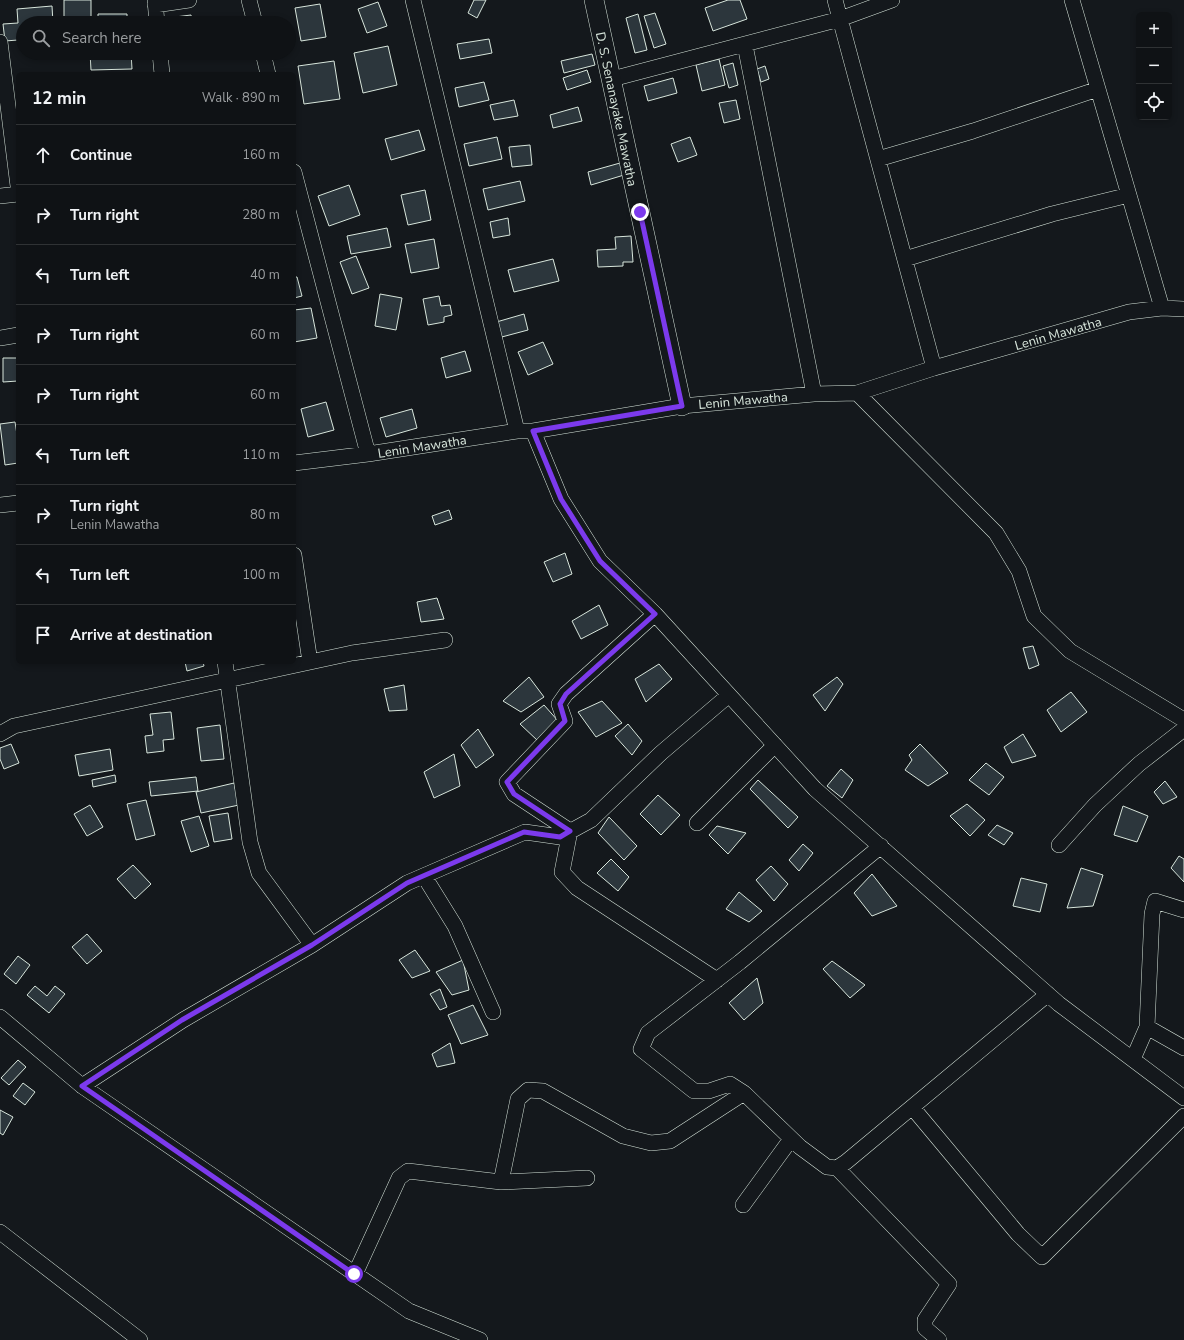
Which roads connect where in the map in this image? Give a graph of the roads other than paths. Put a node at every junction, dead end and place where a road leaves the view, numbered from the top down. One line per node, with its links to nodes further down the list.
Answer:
1 (189, 0): 8 (street)
2 (249, 0): 10 (street)
3 (413, 0): 35 (street)
4 (594, 0): 18 (main road, D. S. Senanayake Mawatha)
5 (835, 0): 11 (street)
6 (892, 0): 11 (street)
7 (1072, 0): 19 (street)
8 (155, 2): 9 (street)
9 (156, 16)
10 (253, 16)
11 (840, 19): 13 (street); 20 (street)
12 (0, 42): 21 (street)
13 (745, 45): 18 (street); 33 (street)
14 (161, 60): 16 (street)
15 (265, 60): 17 (street)
16 (162, 72)
17 (268, 72)
18 (612, 79): 34 (main road, D. S. Senanayake Mawatha)
19 (1098, 89): 20 (street); 24 (street)
20 (878, 159): 26 (street)
21 (16, 170)
22 (296, 180): 37 (street)
23 (16, 194): 25 (street)
24 (1129, 195): 26 (street); 27 (street)
25 (0, 196)
26 (905, 259): 31 (street)
27 (1162, 308): 28 (street, Lenin Mawatha); 31 (street, Lenin Mawatha)
28 (1184, 309)
29 (16, 335): 30 (street)
30 (0, 338)
31 (934, 368): 32 (street, Lenin Mawatha)
32 (857, 393): 33 (street, Lenin Mawatha); 48 (street)
33 (814, 394): 34 (street, Lenin Mawatha)
34 (682, 406): 36 (street, Lenin Mawatha)
35 (517, 431): 36 (street, Lenin Mawatha); 37 (street, Lenin Mawatha)
36 (533, 431): 42 (street)
37 (368, 454): 38 (street, Lenin Mawatha)
38 (296, 464)
39 (16, 503): 40 (street)
40 (0, 505)
41 (296, 568): 44 (street)
42 (655, 614): 47 (street); 53 (street)
43 (445, 640): 44 (street)
44 (310, 662): 46 (street)
45 (225, 664): 46 (street)
46 (228, 680): 50 (street); 58 (street)
47 (729, 695): 51 (street); 53 (street)
48 (1184, 720)
49 (1184, 730): 54 (street)
50 (0, 734)
51 (775, 745): 52 (street); 55 (street)
52 (697, 823)
53 (570, 831): 56 (street); 59 (street)
54 (1059, 845)
55 (881, 846): 59 (street); 60 (street)
56 (424, 876): 58 (street); 61 (street)
57 (1184, 910): 63 (street)
58 (312, 945): 66 (street)
59 (717, 980): 67 (street)
60 (1048, 994): 65 (street); 69 (street)
61 (493, 1012)
62 (0, 1017): 66 (street)
63 (1147, 1027): 64 (street); 65 (street)
64 (1184, 1048)
65 (1132, 1059): 68 (street)
66 (82, 1086): 77 (street)
67 (744, 1093): 71 (street); 74 (street)
68 (1184, 1098)
69 (912, 1107): 70 (street); 72 (street)
70 (1184, 1116)
71 (791, 1139): 72 (street); 75 (street)
72 (837, 1168): 80 (street)
73 (586, 1178): 74 (street)
74 (500, 1182): 77 (street)
75 (742, 1205)
76 (0, 1232): 78 (street)
77 (354, 1274): 79 (street)
78 (140, 1340)
79 (480, 1340)
80 (938, 1340)

